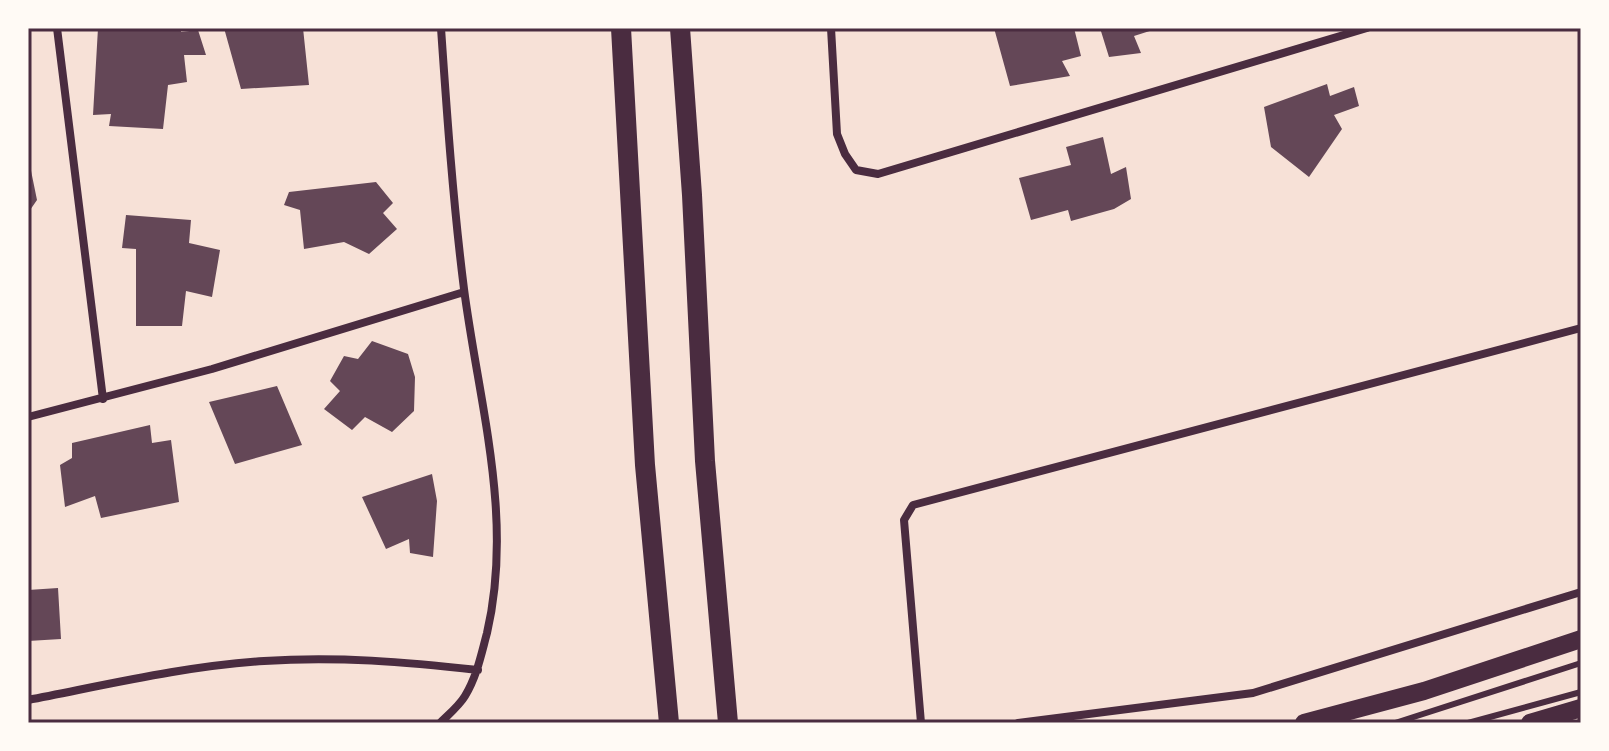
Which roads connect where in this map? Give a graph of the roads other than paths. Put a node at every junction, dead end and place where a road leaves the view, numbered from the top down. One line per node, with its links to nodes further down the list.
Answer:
1 (57, 28): 9 (street)
2 (441, 28): 7 (street)
3 (621, 28): 19 (highway)
4 (680, 28): 20 (highway)
5 (831, 28): 6 (street)
6 (1367, 28)
7 (464, 292): 9 (street); 14 (street)
8 (1581, 328): 21 (street)
9 (103, 399): 10 (street)
10 (28, 417)
11 (1581, 592): 22 (street)
12 (1581, 639): 23 (main road)
13 (1581, 663): 24 (lane)
14 (478, 670): 16 (street); 18 (street)
15 (1581, 692): 25 (lane)
16 (28, 700)
17 (1581, 708): 26 (main road)
18 (440, 723)
19 (669, 723)
20 (728, 723)
21 (921, 723)
22 (1018, 723)
23 (1304, 723)
24 (1395, 723)
25 (1468, 723)
26 (1530, 723)

